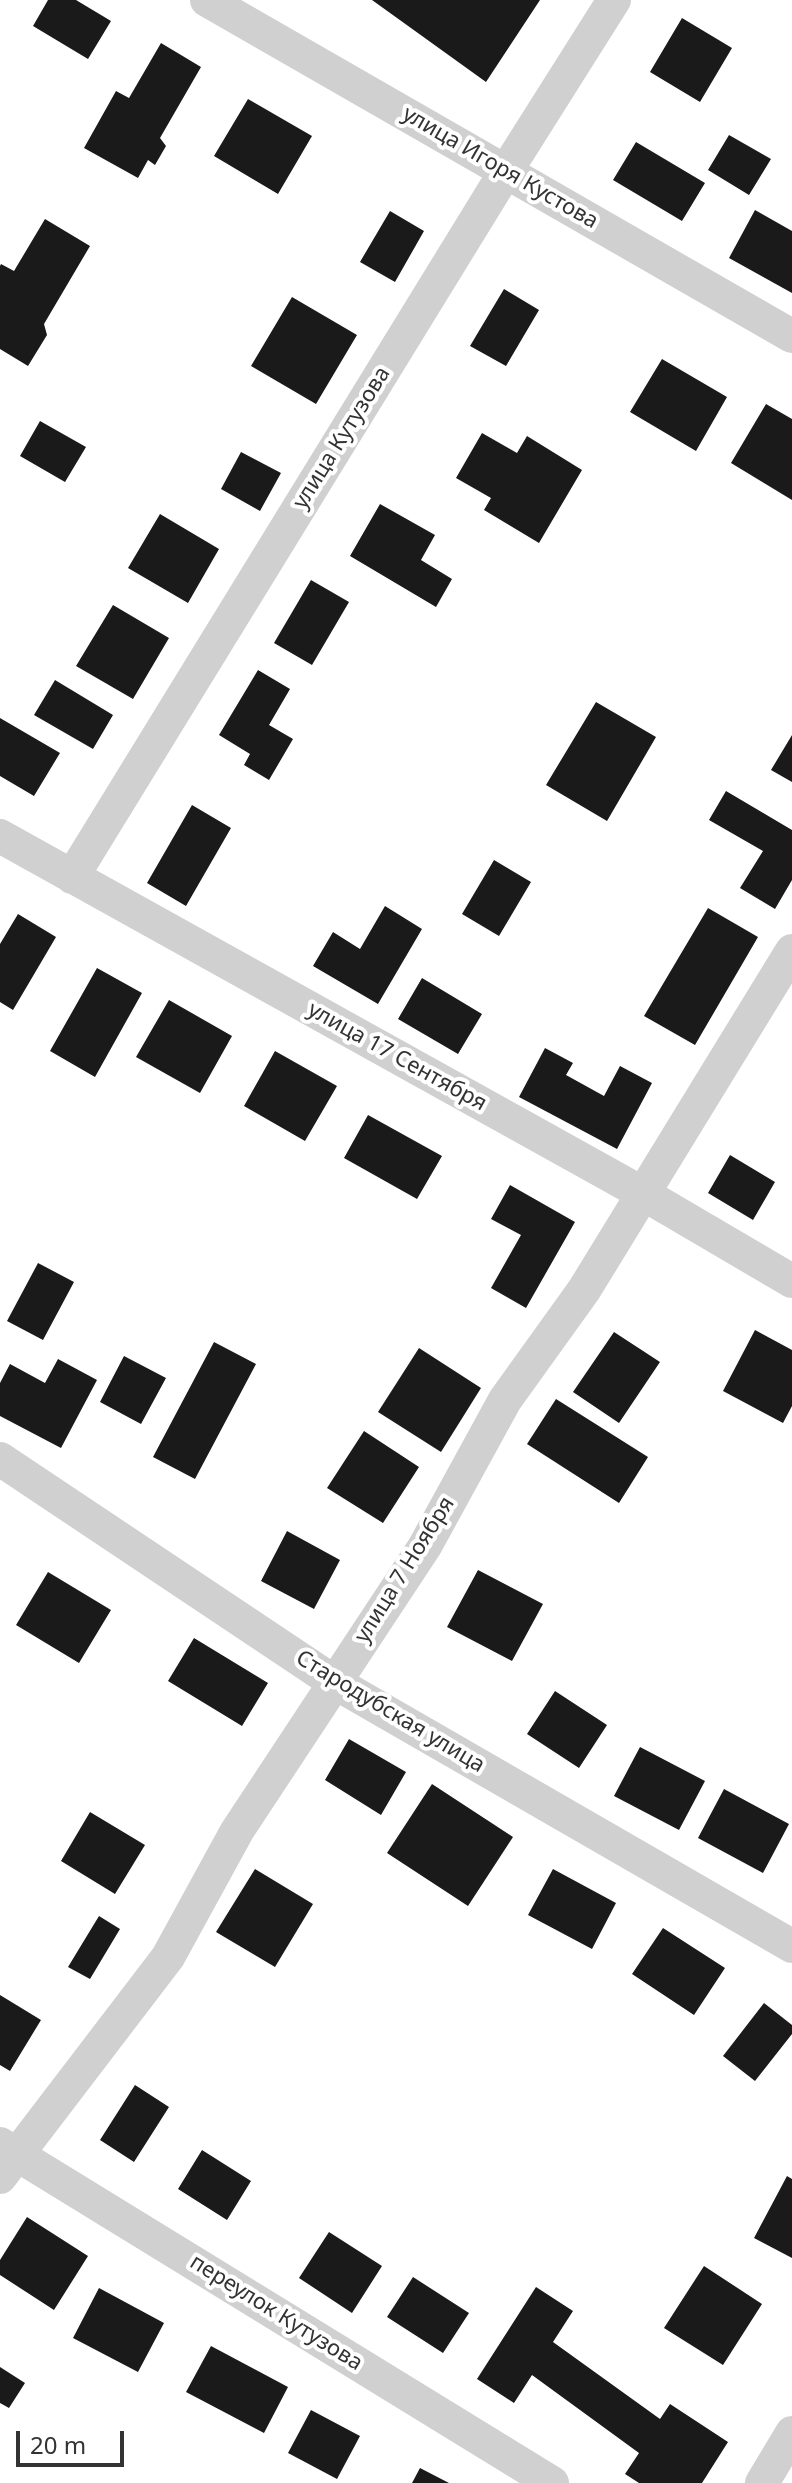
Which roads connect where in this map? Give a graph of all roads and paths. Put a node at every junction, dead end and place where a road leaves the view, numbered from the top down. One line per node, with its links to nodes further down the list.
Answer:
1 (207, 0): 3 (street, улица Игоря Кустова)
2 (614, 0): 3 (street, улица Кутузова)
3 (506, 171): 4 (street, улица Игоря Кустова); 6 (street, улица Кутузова)
4 (792, 336)
5 (0, 836): 6 (street, улица 17 Сентября)
6 (72, 877): 8 (street, улица 17 Сентября)
7 (792, 951): 8 (street, улица 7 Ноября)
8 (642, 1193): 9 (street, улица 17 Сентября); 11 (street, улица 7 Ноября)
9 (792, 1281)
10 (0, 1459): 11 (street, Стародубская улица)
11 (334, 1682): 12 (street, Стародубская улица); 13 (street, улица 7 Ноября)
12 (792, 1946)
13 (5, 2158): 15 (street, переулок Кутузова)
14 (792, 2433): 16 (street)
15 (552, 2483)
16 (762, 2483)

